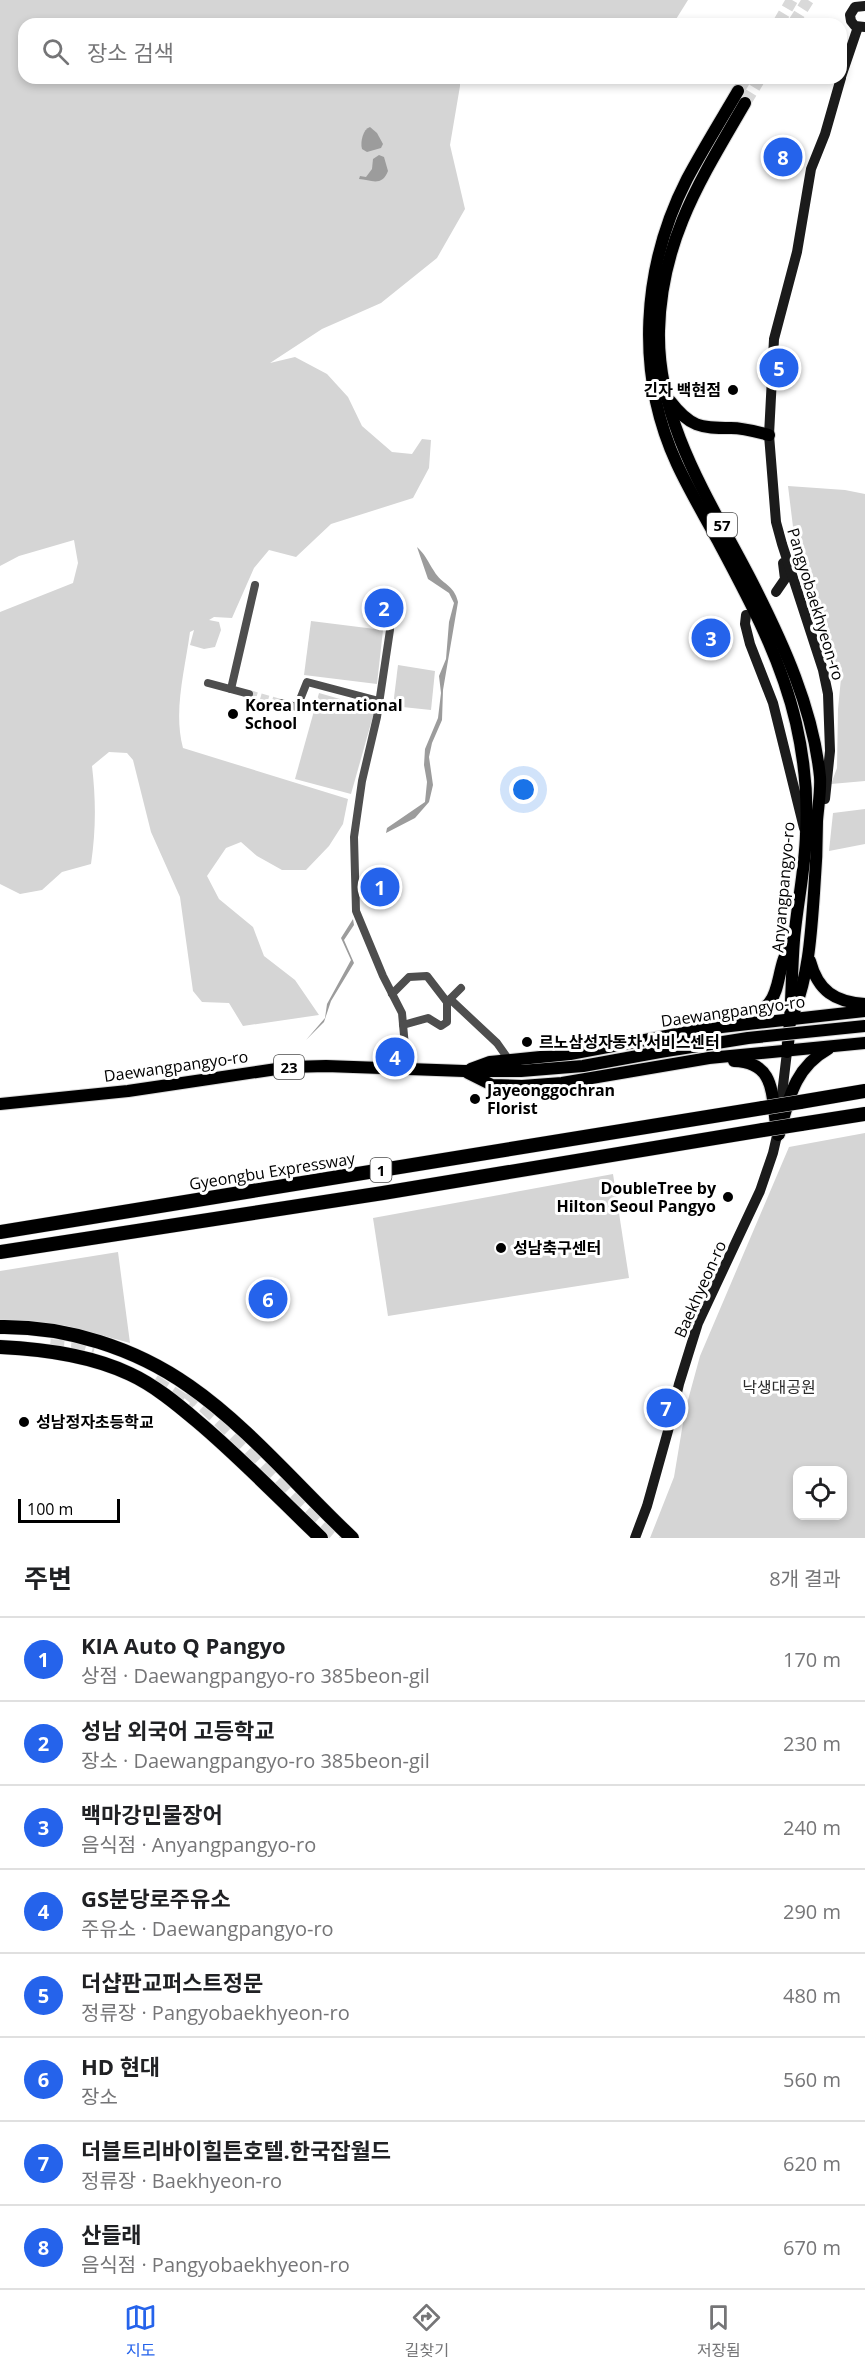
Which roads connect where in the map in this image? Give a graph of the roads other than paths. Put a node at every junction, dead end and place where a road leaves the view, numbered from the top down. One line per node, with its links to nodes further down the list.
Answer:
1 (862, 4): 2 (street, Pangyobaekhyeon-ro)
2 (862, 27): 3 (street, Pangyobaekhyeon-ro)
3 (847, 63)
4 (839, 84): 8 (street, Pangyobaekhyeon-ro)
5 (738, 90): 20 (main road, Anyangpangyo-ro / 57)
6 (745, 103): 7 (main road, Anyangpangyo-ro / 57)
7 (667, 397): 8 (main road); 19 (main road, Anyangpangyo-ro / 57)
8 (769, 435): 9 (street, Pangyobaekhyeon-ro)
9 (782, 544): 11 (street, Pangyobaekhyeon-ro); 11 (street)
10 (255, 585): 15 (street)
11 (798, 594): 19 (street, Pangyobaekhyeon-ro)
12 (746, 615): 20 (street)
13 (390, 630): 17 (street)
14 (208, 683): 15 (street)
15 (231, 689): 16 (street)
16 (249, 694)
17 (379, 701): 18 (street); 24 (street)
18 (280, 703)
19 (817, 822): 22 (main road, Anyangpangyo-ro / 57)
20 (806, 835): 21 (main road, Anyangpangyo-ro / 57)
21 (794, 939): 28 (main road, Anyangpangyo-ro / 57); 31 (main road)
22 (809, 958): 26 (main road, 57); 28 (main road, Anyangpangyo-ro / 57)
23 (461, 988): 25 (street)
24 (392, 994): 25 (street); 29 (street)
25 (449, 1000): 29 (street); 36 (street)
26 (865, 1004)
27 (865, 1011): 28 (main road, Daewangpangyo-ro)
28 (792, 1018): 31 (main road, Daewangpangyo-ro); 34 (main road, Anyangpangyo-ro / 57)
29 (403, 1025): 37 (street)
30 (865, 1026): 38 (main road, Daewangpangyo-ro / 23, bridge)
31 (704, 1029): 36 (main road, Daewangpangyo-ro)
32 (865, 1043): 33 (main road, Daewangpangyo-ro)
33 (831, 1047): 34 (main road, Daewangpangyo-ro); 42 (main road)
34 (787, 1052): 35 (main road, Daewangpangyo-ro); 42 (street, Baekhyeon-ro)
35 (710, 1058): 38 (main road, Daewangpangyo-ro); 42 (main road)
36 (509, 1060): 38 (main road, Daewangpangyo-ro)
37 (407, 1069): 38 (main road, Daewangpangyo-ro / 23); 40 (main road, Daewangpangyo-ro / 23)
38 (464, 1071)
39 (865, 1091): 43 (highway, Gyeongbu Expressway / 1, bridge)
40 (0, 1104)
41 (865, 1114): 44 (highway, 1, bridge)
42 (778, 1135): 49 (street, Baekhyeon-ro)
43 (0, 1232)
44 (0, 1252)
45 (0, 1327): 48 (highway)
46 (0, 1347): 47 (highway)
47 (321, 1538)
48 (352, 1538)
49 (635, 1538)

